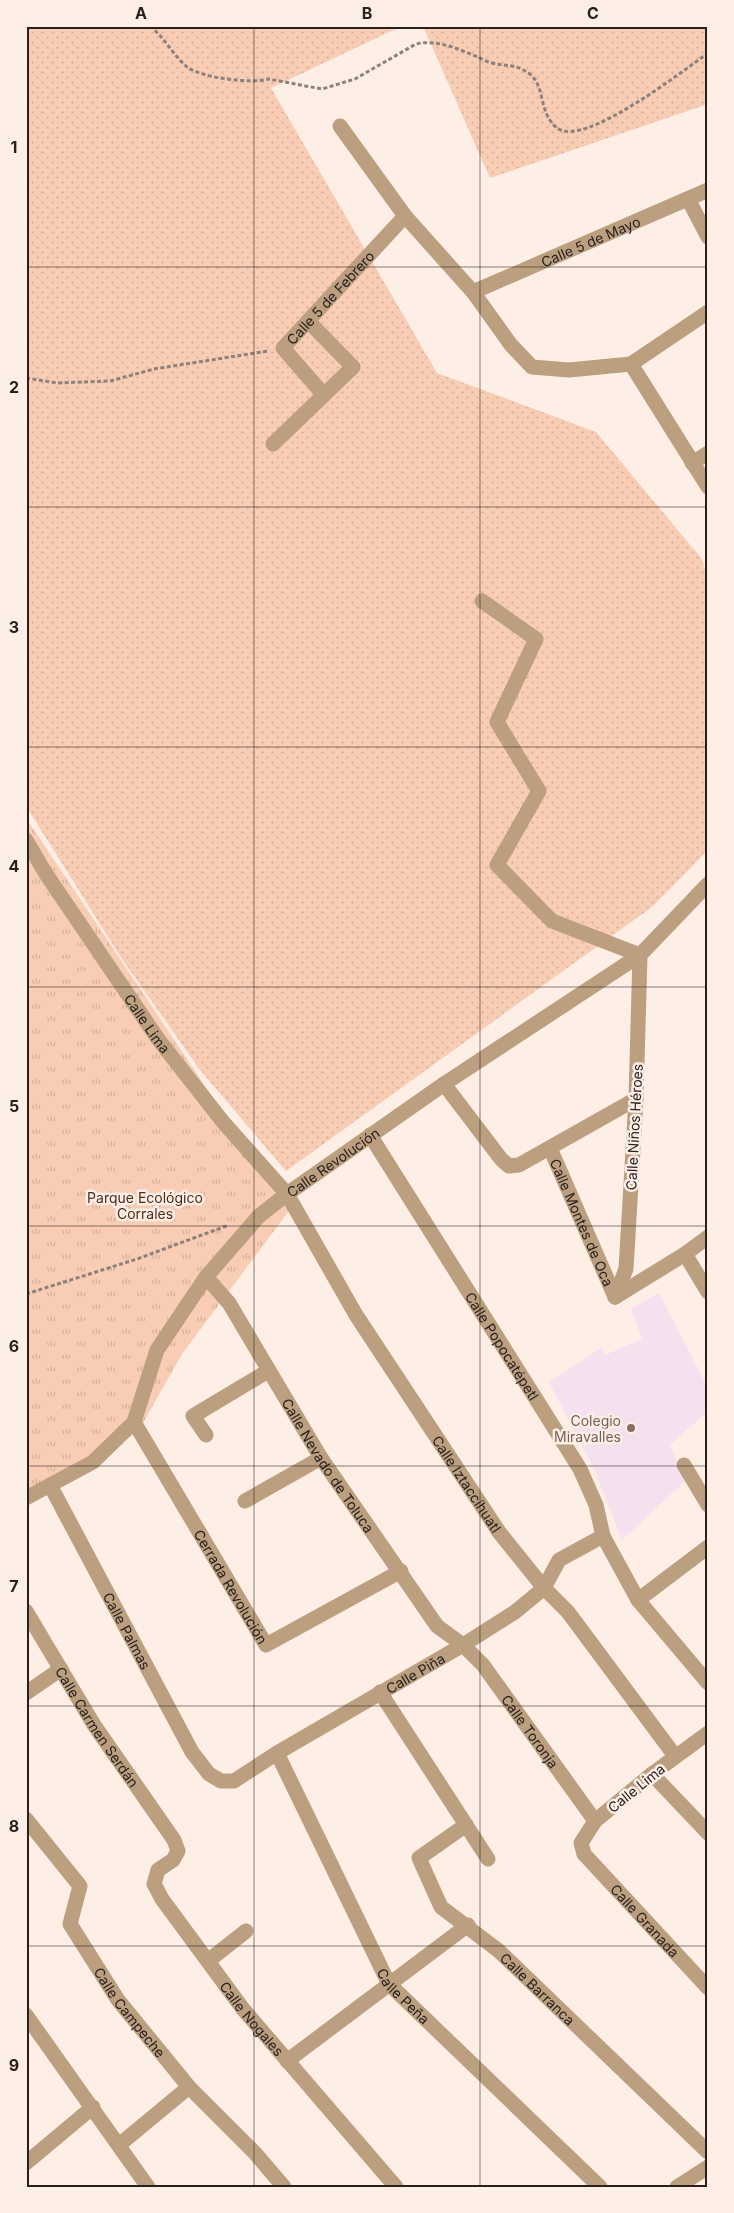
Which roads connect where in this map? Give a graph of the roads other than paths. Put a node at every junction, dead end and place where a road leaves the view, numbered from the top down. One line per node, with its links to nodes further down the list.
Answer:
1 (340, 126): 4 (street)
2 (708, 190): 3 (street, Calle 5 de Mayo)
3 (688, 199): 5 (street); 6 (street, Calle 5 de Mayo)
4 (405, 216): 6 (street); 8 (street, Calle 5 de Febrero)
5 (708, 237)
6 (473, 292): 9 (street)
7 (708, 312): 9 (street)
8 (308, 321): 10 (street, Calle 5 de Febrero); 10 (street)
9 (631, 364): 13 (street)
10 (323, 394): 11 (street)
11 (273, 444)
12 (708, 453): 13 (street)
13 (692, 463): 14 (street)
14 (708, 487)
15 (482, 601): 18 (street)
16 (26, 840): 23 (street, Calle Lima)
17 (708, 884): 18 (street, Calle Revolución)
18 (640, 954): 19 (street, Calle Revolución); 20 (street, Calle Niños Héroes)
19 (444, 1084): 21 (street, Calle Revolución); 22 (street)
20 (636, 1099): 22 (street); 28 (street, Calle Niños Héroes)
21 (370, 1135): 23 (street, Calle Revolución); 38 (street, Calle Popocatépetl)
22 (550, 1148): 28 (street, Calle Montes de Oca)
23 (287, 1194): 26 (street, Calle Revolución); 41 (street, Calle Iztaccíhuatl)
24 (708, 1237): 25 (street)
25 (685, 1254): 27 (street); 28 (street)
26 (206, 1277): 29 (street, Calle Nevado de Toluca); 30 (street, Calle Revolución)
27 (708, 1292)
28 (615, 1297)
29 (268, 1371): 31 (street); 32 (street, Calle Nevado de Toluca)
30 (134, 1422): 34 (street, Calle Revolución); 40 (street, Cerrada Revolución)
31 (206, 1435)
32 (321, 1458): 36 (street); 40 (street, Calle Nevado de Toluca)
33 (684, 1465): 37 (street)
34 (50, 1485): 35 (street, Calle Revolución); 52 (street, Calle Palmas)
35 (26, 1498)
36 (245, 1501)
37 (708, 1505)
38 (603, 1536): 41 (street, Calle Piña); 42 (street, Calle Popocatépetl)
39 (708, 1547): 42 (street)
40 (401, 1571): 44 (street, Calle Nevado de Toluca)
41 (544, 1588): 44 (street, Calle Piña); 51 (street, Calle Iztaccíhuatl)
42 (638, 1600): 46 (street, Calle Popocatépetl)
43 (26, 1611): 45 (street, Calle Carmen Serdán)
44 (463, 1645): 47 (street, Calle Piña); 55 (street, Calle Toronja)
45 (61, 1669): 48 (street); 58 (street, Calle Carmen Serdán)
46 (708, 1683)
47 (380, 1692): 50 (street, Calle Piña); 56 (street)
48 (26, 1693)
49 (708, 1733): 51 (street, Calle Lima)
50 (278, 1753): 52 (street, Calle Piña); 64 (street, Calle Peña)
51 (675, 1756): 53 (street, Calle Lima)
52 (209, 1774)
53 (652, 1774): 55 (street, Calle Lima); 57 (street)
54 (26, 1819): 68 (street, Calle Campeche)
55 (595, 1821): 59 (street, Calle Lima)
56 (466, 1825): 60 (street); 61 (street, Calle Barranca)
57 (708, 1833)
58 (174, 1840): 63 (street, Calle Nogales)
59 (584, 1854): 65 (street, Calle Granada)
60 (488, 1859)
61 (468, 1925): 64 (street); 71 (street, Calle Barranca)
62 (246, 1931): 63 (street)
63 (208, 1961): 67 (street, Calle Nogales)
64 (389, 1984): 67 (street); 77 (street, Calle Peña)
65 (708, 1988)
66 (26, 2015): 69 (street)
67 (287, 2061): 76 (street, Calle Nogales)
68 (189, 2087): 70 (street); 75 (street, Calle Campeche)
69 (93, 2107): 70 (street); 72 (street)
70 (119, 2145): 74 (street)
71 (708, 2152)
72 (26, 2163)
73 (708, 2167): 78 (street)
74 (148, 2187)
75 (284, 2187)
76 (396, 2187)
77 (600, 2187)
78 (677, 2187)

